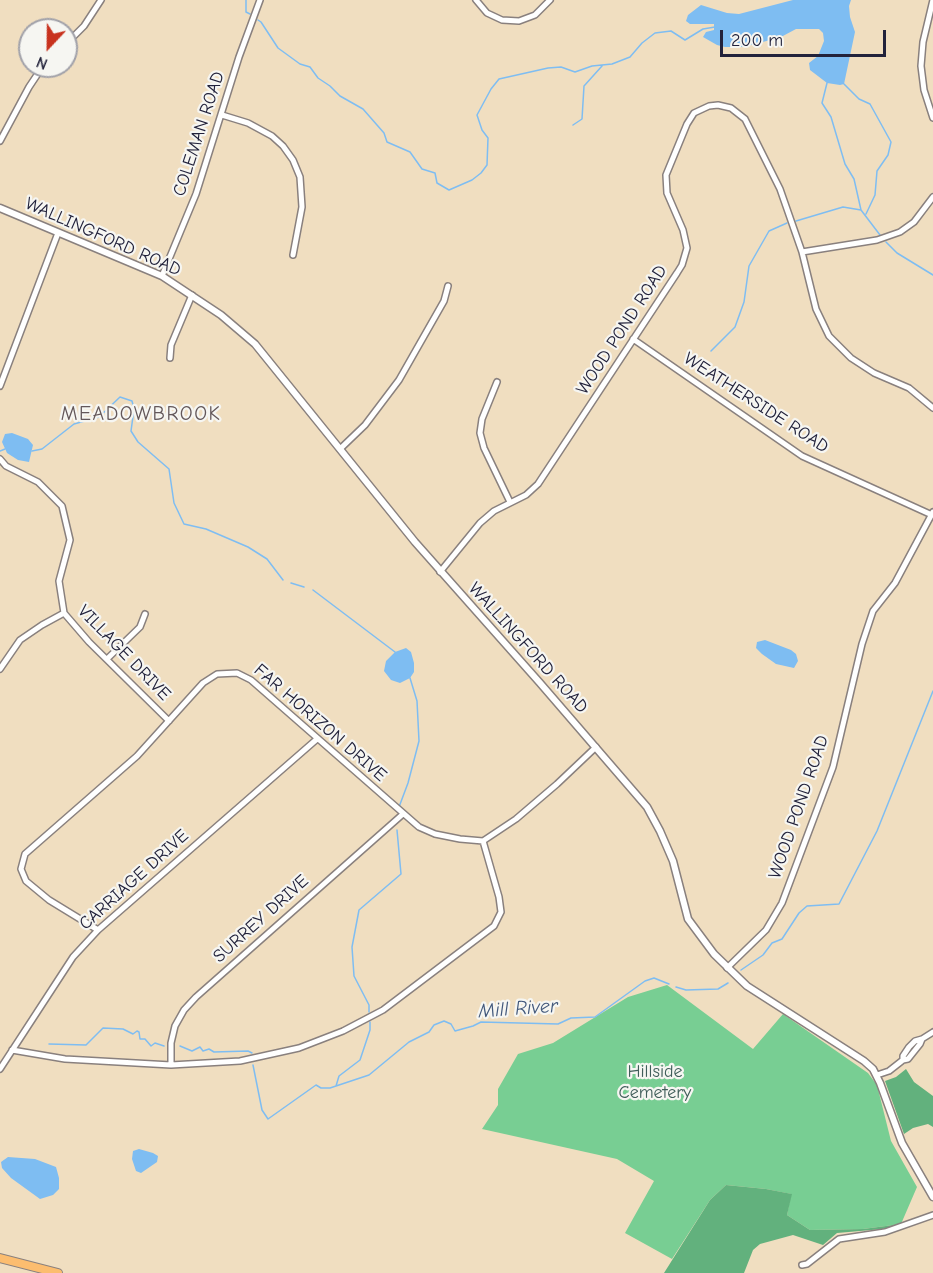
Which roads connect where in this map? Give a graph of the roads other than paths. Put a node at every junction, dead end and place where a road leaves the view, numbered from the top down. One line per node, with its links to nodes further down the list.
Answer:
1 (101, 0): 7 (street)
2 (260, 0): 9 (street, COLEMAN ROAD)
3 (476, 0): 4 (street)
4 (550, 0)
5 (933, 0): 6 (street)
6 (932, 11): 10 (street)
7 (78, 32)
8 (35, 78): 11 (street)
9 (222, 115): 16 (street); 17 (street, COLEMAN ROAD)
10 (933, 118)
11 (0, 141)
12 (933, 197): 15 (street)
13 (0, 208): 14 (street, WALLINGFORD ROAD)
14 (58, 232): 17 (street, WALLINGFORD ROAD); 23 (street)
15 (802, 252): 20 (street, WOOD POND ROAD); 24 (street, WOOD POND ROAD)
16 (293, 255)
17 (162, 276): 19 (street, WALLINGFORD ROAD)
18 (448, 286): 25 (street)
19 (192, 295): 21 (street); 25 (street, WALLINGFORD ROAD)
20 (633, 339): 27 (street, WOOD POND ROAD); 28 (street, WEATHERSIDE ROAD)
21 (171, 358)
22 (497, 382): 27 (street)
23 (0, 386)
24 (933, 408)
25 (340, 449): 29 (street, WALLINGFORD ROAD)
26 (0, 459): 30 (street, VILLAGE DRIVE)
27 (510, 502): 29 (street, WOOD POND ROAD)
28 (932, 513): 40 (street, WOOD POND ROAD)
29 (440, 572): 36 (street, WALLINGFORD ROAD)
30 (64, 613): 32 (street, VILLAGE DRIVE); 33 (street)
31 (146, 614): 32 (street)
32 (107, 659): 34 (street, VILLAGE DRIVE)
33 (0, 669)
34 (169, 721): 35 (street, FAR HORIZON DRIVE); 39 (street, FAR HORIZON DRIVE)
35 (317, 739): 37 (street, FAR HORIZON DRIVE); 39 (street, CARRIAGE DRIVE)
36 (596, 747): 38 (street); 40 (street, WALLINGFORD ROAD)
37 (403, 814): 38 (street, FAR HORIZON DRIVE); 43 (street, SURREY DRIVE)
38 (483, 841): 43 (street)
39 (98, 930): 42 (street, CARRIAGE DRIVE)
40 (727, 968): 45 (street, WALLINGFORD ROAD)
41 (933, 1032): 45 (street)
42 (12, 1050): 43 (street); 44 (street, CARRIAGE DRIVE)
43 (171, 1065)
44 (0, 1069)
45 (877, 1075): 46 (street, WALLINGFORD ROAD)
46 (933, 1197)
47 (933, 1215): 49 (street)
48 (0, 1258): 50 (main road)
49 (802, 1265)
50 (58, 1273)

